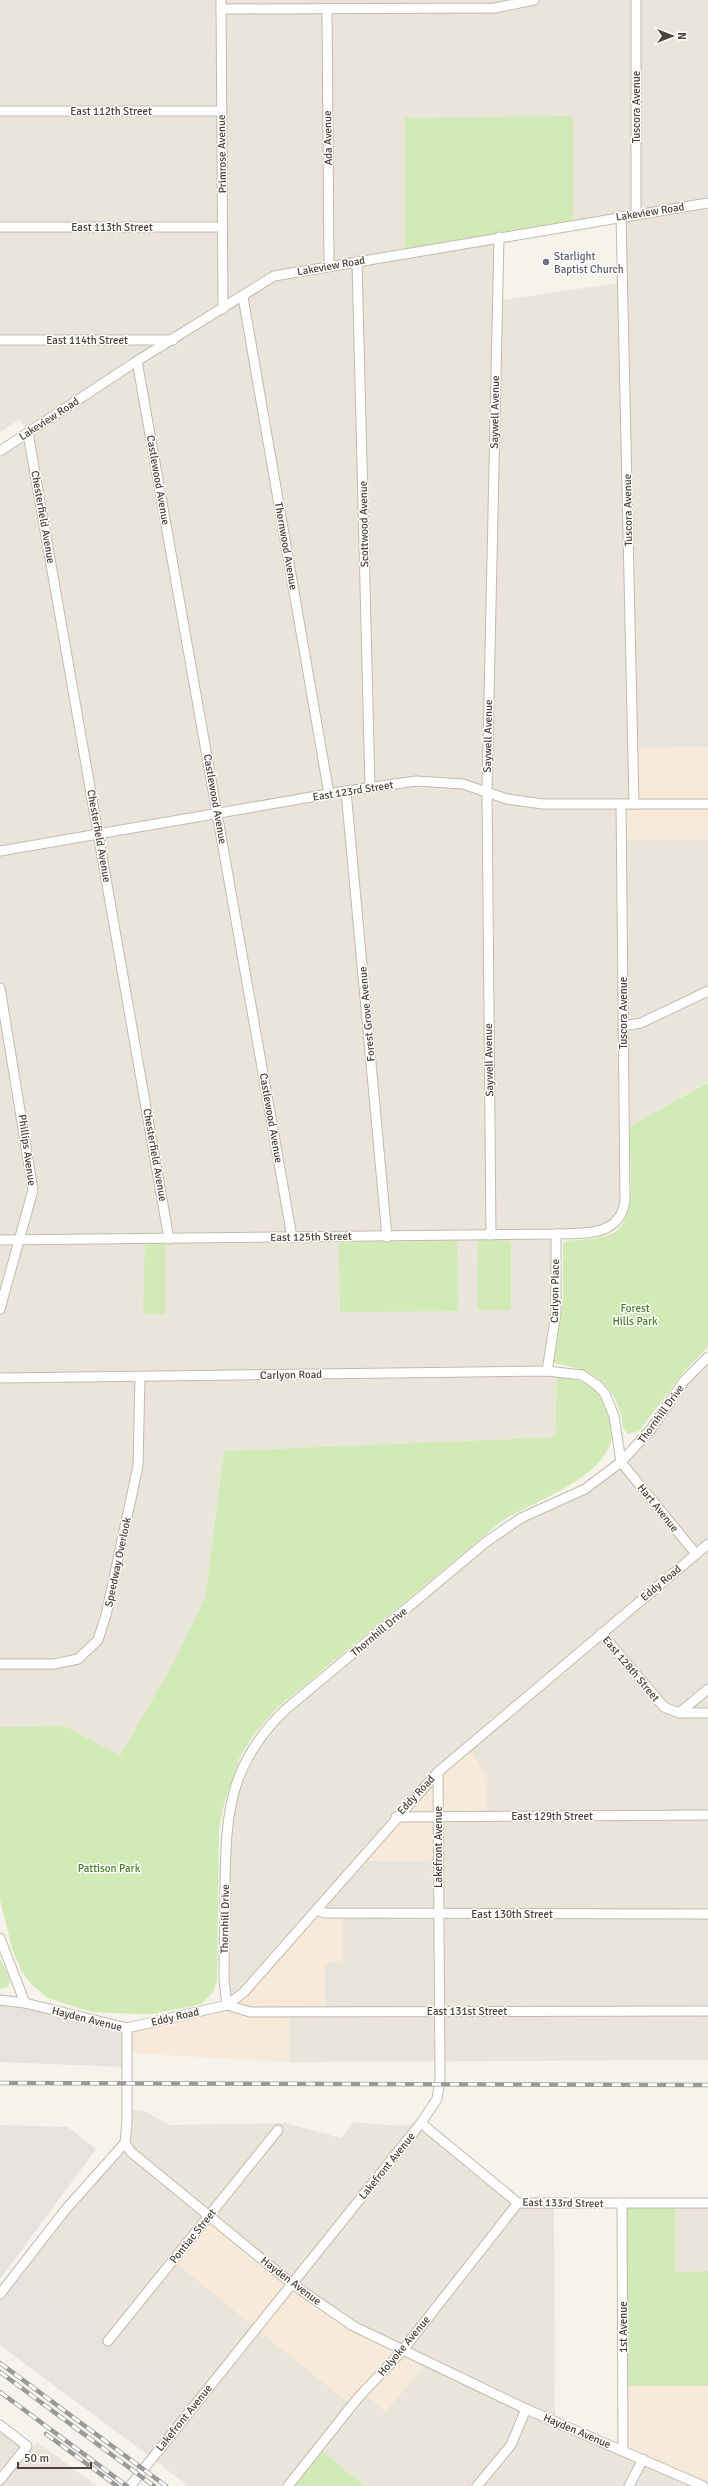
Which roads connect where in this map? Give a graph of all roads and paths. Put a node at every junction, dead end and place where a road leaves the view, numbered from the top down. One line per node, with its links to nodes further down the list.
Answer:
1 (534, 0): 4 (street)
2 (636, 0): 8 (street, Tuscora Avenue)
3 (221, 4): 4 (street); 6 (street, Primrose Avenue)
4 (327, 9): 14 (street, Ada Avenue)
5 (0, 111): 6 (street, East 112th Street)
6 (222, 111): 11 (street, Primrose Avenue)
7 (708, 203): 8 (street, Lakeview Road)
8 (636, 214): 9 (street, Lakeview Road)
9 (622, 216): 12 (street, Lakeview Road); 27 (street, Tuscora Avenue)
10 (0, 227): 11 (street, East 113th Street)
11 (224, 227): 16 (street, Primrose Avenue)
12 (499, 237): 13 (street, Lakeview Road); 23 (street, Saywell Avenue)
13 (357, 261): 14 (street, Lakeview Road); 22 (street, Scottwood Avenue)
14 (329, 266): 15 (street, Lakeview Road)
15 (242, 297): 16 (street, Lakeview Road); 25 (street, Thornwood Avenue)
16 (223, 308): 18 (street, Lakeview Road)
17 (0, 340): 18 (street, East 114th Street)
18 (174, 340): 19 (street, Lakeview Road)
19 (137, 361): 20 (street, Lakeview Road); 29 (street, Castlewood Avenue)
20 (28, 433): 21 (street, Lakeview Road); 30 (street, Chesterfield Avenue)
21 (0, 451)
22 (370, 787): 23 (street, East 123rd Street); 24 (street, East 123rd Street)
23 (487, 790): 26 (street, East 123rd Street); 38 (street, Saywell Avenue)
24 (346, 791): 25 (street, East 123rd Street); 40 (street, Forest Grove Avenue)
25 (329, 794): 29 (street, East 123rd Street)
26 (621, 804): 27 (street, East 123rd Street); 35 (street, Tuscora Avenue)
27 (634, 804): 28 (street, East 123rd Street)
28 (708, 804)
29 (218, 814): 30 (street, East 123rd Street); 39 (street, Castlewood Avenue)
30 (99, 835): 31 (street, East 123rd Street); 41 (street, Chesterfield Avenue)
31 (0, 851)
32 (0, 988): 34 (street, Phillips Avenue)
33 (708, 991): 35 (street)
34 (2, 1012): 43 (street, Phillips Avenue)
35 (623, 1026): 36 (street, Tuscora Avenue)
36 (618, 1220): 37 (street, East 125th Street)
37 (556, 1234): 38 (street, East 125th Street); 46 (street, Carlyon Place)
38 (491, 1235): 40 (street, East 125th Street)
39 (292, 1237): 40 (street, East 125th Street); 41 (street, East 125th Street)
40 (387, 1237)
41 (169, 1238): 43 (street, East 125th Street)
42 (0, 1240): 43 (street, East 125th Street)
43 (18, 1240): 44 (street, Phillips Avenue)
44 (0, 1308)
45 (708, 1357): 49 (street, Thornhill Drive)
46 (547, 1371): 47 (street, Carlyon Road); 49 (street, Carlyon Road)
47 (140, 1377): 48 (street, Carlyon Road); 53 (street, Speedway Overlook)
48 (0, 1378)
49 (621, 1462): 51 (street, Hart Avenue); 67 (street, Thornhill Drive)
50 (708, 1544): 51 (street, Eddy Road)
51 (696, 1554): 52 (street, Eddy Road)
52 (601, 1633): 55 (street, East 128th Street); 57 (street, Eddy Road)
53 (0, 1664)
54 (708, 1689): 55 (street)
55 (679, 1713): 56 (street, East 128th Street)
56 (708, 1713)
57 (438, 1772): 59 (street, Lakefront Avenue); 60 (street, Eddy Road)
58 (708, 1815): 59 (street, East 129th Street)
59 (438, 1816): 60 (street, East 129th Street); 62 (street, Lakefront Avenue)
60 (396, 1817): 61 (street, Eddy Road)
61 (317, 1910): 62 (street, East 130th Street); 67 (street, Eddy Road)
62 (438, 1914): 63 (street, East 130th Street); 68 (street, Lakefront Avenue)
63 (708, 1914)
64 (0, 1938): 66 (street)
65 (0, 2000): 66 (street, Hayden Avenue)
66 (25, 2003): 70 (street, Hayden Avenue)
67 (227, 2005): 68 (street, East 131st Street); 70 (street, Eddy Road)
68 (440, 2011): 69 (street, East 131st Street); 71 (street, Lakefront Avenue)
69 (708, 2011)
70 (127, 2028): 73 (street, Hayden Avenue)
71 (421, 2123): 74 (street, East 133rd Street); 78 (street, Lakefront Avenue)
72 (278, 2130): 77 (street, Pontiac Street)
73 (125, 2143): 77 (street, Hayden Avenue); 79 (street)
74 (518, 2203): 75 (street, East 133rd Street); 81 (street, Holyoke Avenue)
75 (622, 2203): 76 (street, East 133rd Street); 84 (street, 1st Avenue)
76 (708, 2203)
77 (209, 2216): 78 (street, Hayden Avenue); 80 (street, Pontiac Street)
78 (291, 2283): 81 (street, Hayden Avenue); 87 (street, Lakefront Avenue)
79 (0, 2294)
80 (108, 2341)
81 (402, 2351): 82 (street, Hayden Avenue); 88 (street, Holyoke Avenue)
82 (526, 2409): 84 (street, Hayden Avenue); 89 (street)
83 (0, 2425): 86 (street)
84 (623, 2451): 85 (street, Hayden Avenue)
85 (643, 2459): 90 (street); 91 (street, Hayden Avenue)
86 (0, 2480)
87 (130, 2486)
88 (288, 2486)
89 (477, 2486)
90 (629, 2486)
91 (703, 2486)

